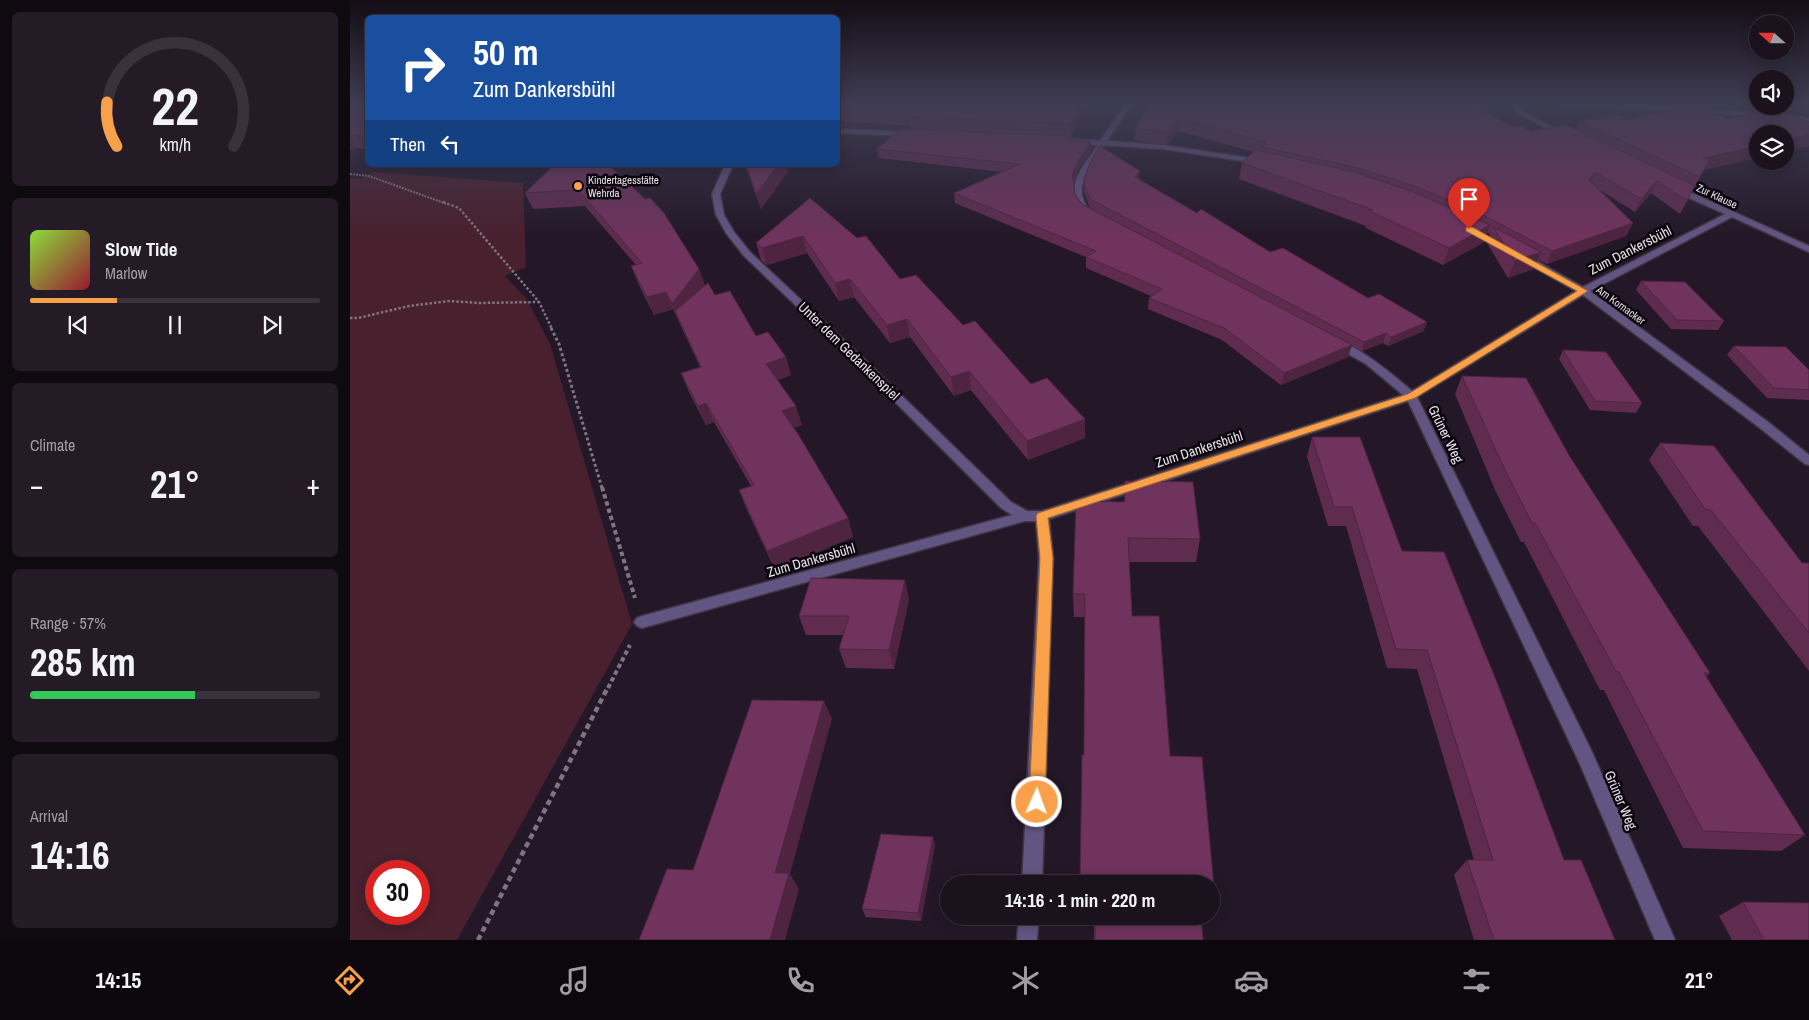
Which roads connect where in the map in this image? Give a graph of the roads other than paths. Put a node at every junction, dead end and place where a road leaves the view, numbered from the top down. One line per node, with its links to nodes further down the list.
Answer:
1 (1100, 147): 6 (street)
2 (1154, 147): 3 (street)
3 (1273, 164)
4 (728, 167): 14 (street, Unter dem Gedankenspiel)
5 (1670, 186): 7 (street, Zur Klause)
6 (1094, 215)
7 (1730, 215): 8 (street, Zur Klause); 10 (street, Zum Dankersbühl)
8 (1809, 249)
9 (1512, 251): 10 (street, Am Kornacker)
10 (1583, 291): 12 (street, Zum Dankersbühl); 13 (street, Am Kornacker)
11 (1325, 337): 12 (street, Grüner Weg)
12 (1411, 396): 15 (street, Zum Dankersbühl); 20 (street, Grüner Weg)
13 (1809, 461)
14 (1025, 516): 15 (street, Zum Dankersbühl); 16 (street, Zum Dankersbühl)
15 (1042, 516): 17 (street)
16 (642, 622)
17 (1033, 875)
18 (1029, 925): 19 (street)
19 (1028, 940)
20 (1665, 940)

